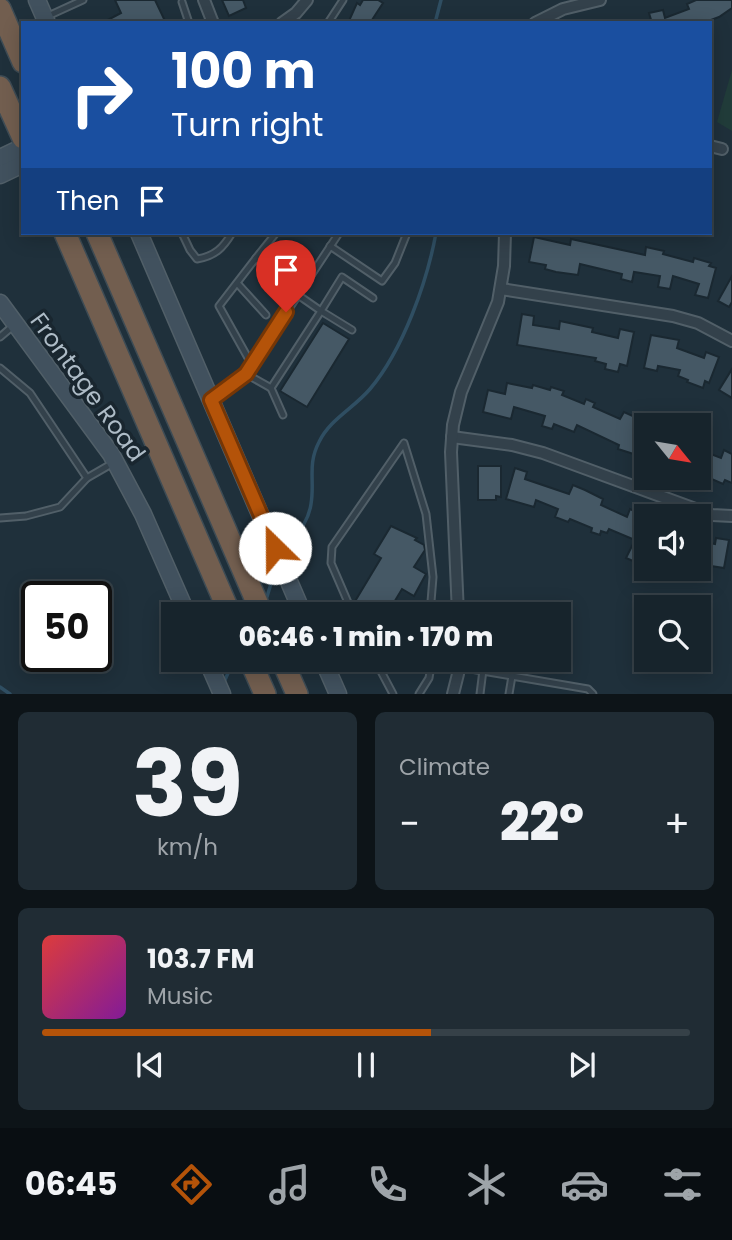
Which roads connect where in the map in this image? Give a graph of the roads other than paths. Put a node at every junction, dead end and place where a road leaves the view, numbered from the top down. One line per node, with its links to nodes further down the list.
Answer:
1 (37, 0): 9 (main road)
2 (204, 0): 11 (street)
3 (307, 0): 12 (street)
4 (343, 0): 13 (lane)
5 (600, 0): 14 (street)
6 (80, 1): 9 (lane)
7 (182, 2): 10 (lane)
8 (0, 9): 15 (highway)
9 (46, 20)
10 (188, 21)
11 (212, 21)
12 (288, 21)
13 (329, 21)
14 (539, 21)
15 (21, 57)
16 (2, 92): 17 (highway)
17 (21, 134)
18 (712, 146): 20 (street)
19 (21, 148): 21 (main road)
20 (722, 149)
21 (0, 158)
22 (21, 165): 23 (main road)
23 (0, 175)
24 (66, 235): 58 (highway)
25 (98, 235): 59 (highway)
26 (140, 235): 50 (main road)
27 (183, 235): 28 (lane)
28 (231, 235)
29 (274, 235): 34 (lane)
30 (338, 235): 33 (lane)
31 (406, 235): 33 (lane)
32 (505, 235): 36 (street)
33 (330, 246): 37 (lane)
34 (256, 258): 35 (lane); 37 (lane)
35 (237, 283): 41 (lane); 46 (lane)
36 (500, 289): 45 (street); 52 (street)
37 (298, 295): 40 (lane); 46 (lane)
38 (373, 298): 40 (lane)
39 (0, 303): 42 (main road, Frontage Road)
40 (321, 311): 43 (lane); 49 (lane)
41 (266, 315)
42 (15, 324): 44 (lane); 53 (main road, Frontage Road)
43 (352, 330)
44 (0, 337)
45 (732, 341)
46 (252, 365): 48 (lane)
47 (0, 368): 54 (lane)
48 (246, 374): 49 (lane); 50 (lane)
49 (271, 388): 51 (lane)
50 (211, 400): 60 (main road)
51 (283, 415)
52 (452, 438): 55 (street); 63 (street)
53 (116, 461): 54 (lane); 57 (main road, Frontage Road)
54 (87, 478): 56 (lane)
55 (732, 516)
56 (0, 518)
57 (182, 602)
58 (225, 602)
59 (257, 602)
60 (298, 602)
61 (349, 602): 62 (lane)
62 (431, 602)
63 (458, 602)
64 (212, 672): 74 (main road)
65 (255, 672): 75 (highway)
66 (287, 672): 76 (highway)
67 (328, 672): 77 (main road)
68 (381, 672): 78 (lane)
69 (430, 672): 79 (lane)
70 (457, 672): 80 (street)
71 (483, 672): 81 (lane)
72 (493, 672): 73 (lane)
73 (512, 676): 82 (lane); 83 (lane)
74 (222, 694)
75 (265, 694)
76 (297, 694)
77 (338, 694)
78 (393, 694)
79 (419, 694)
80 (453, 694)
81 (480, 694)
82 (509, 694)
83 (593, 694)

